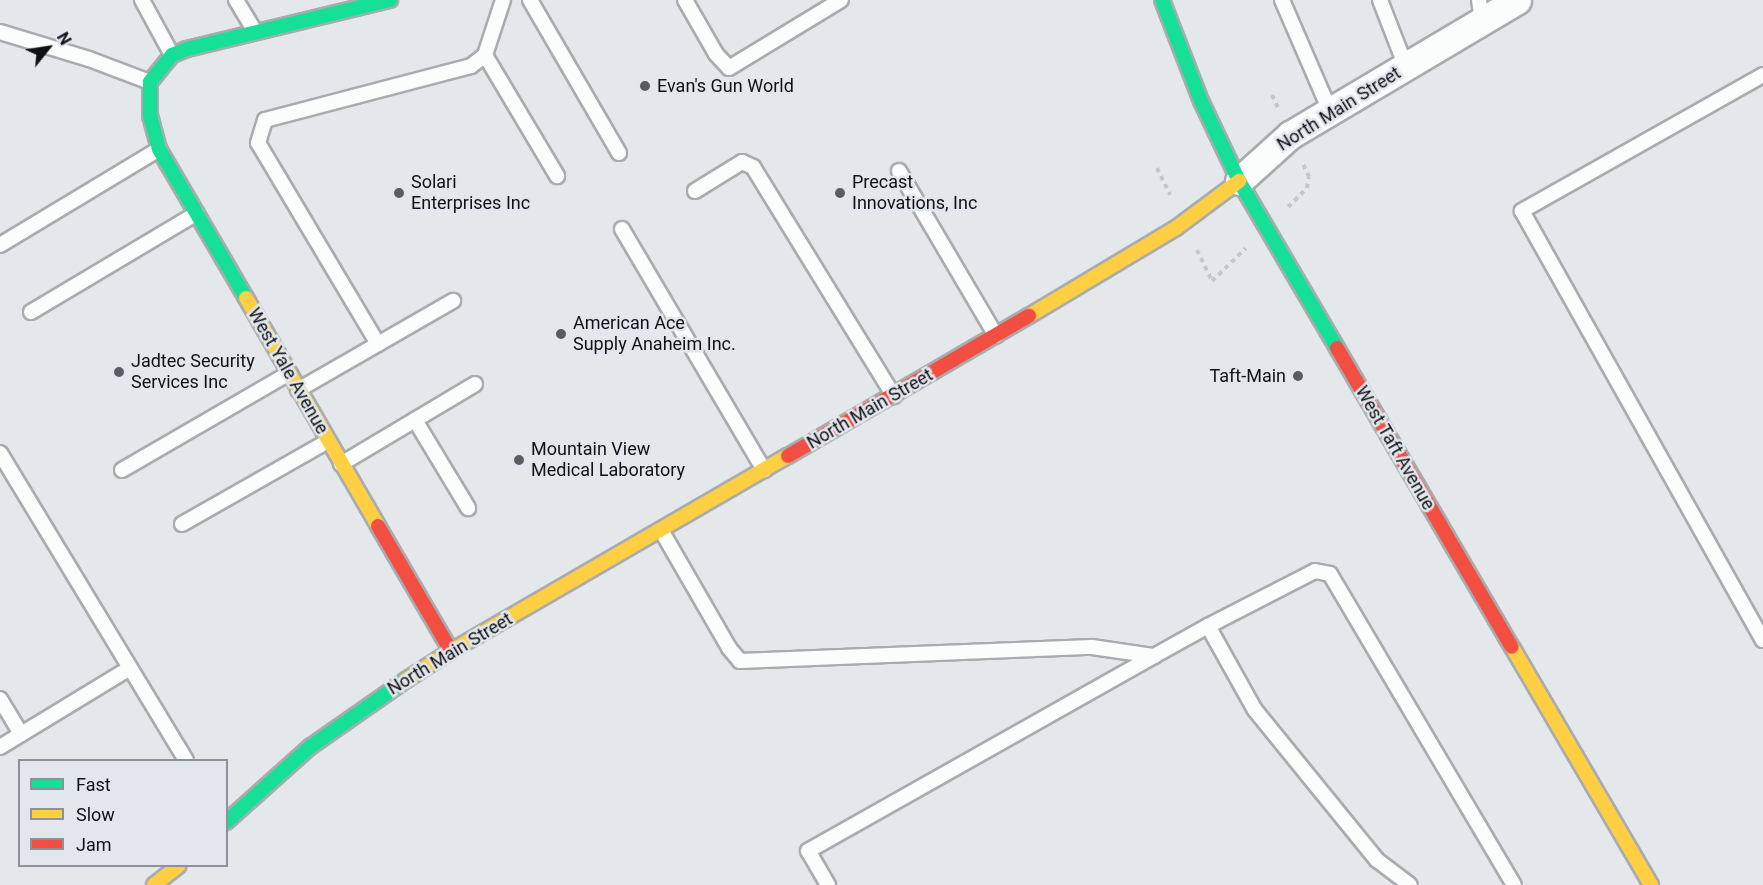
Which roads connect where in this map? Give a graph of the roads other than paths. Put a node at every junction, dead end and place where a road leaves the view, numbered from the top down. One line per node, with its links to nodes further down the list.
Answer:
1 (142, 0): 15 (lane)
2 (236, 0): 14 (lane)
3 (390, 0): 14 (main road)
4 (503, 0): 16 (lane)
5 (530, 0): 22 (lane)
6 (685, 0): 7 (lane)
7 (841, 0)
8 (1162, 0): 25 (main road, West Taft Avenue)
9 (1282, 0): 20 (lane)
10 (1380, 0): 17 (lane)
11 (1517, 0): 12 (street, North Main Street)
12 (1480, 10): 17 (street, North Main Street)
13 (0, 32): 19 (lane)
14 (255, 32): 15 (main road)
15 (172, 55): 19 (main road)
16 (485, 55): 24 (lane); 33 (lane)
17 (1406, 67): 20 (street, North Main Street)
18 (1763, 75): 49 (lane)
19 (150, 82): 21 (main road, West Yale Avenue)
20 (1330, 111): 25 (street, North Main Street)
21 (159, 149): 27 (main road, West Yale Avenue); 29 (lane)
22 (619, 153)
23 (899, 171): 32 (lane)
24 (557, 177)
25 (1239, 181): 32 (main road, North Main Street); 59 (main road, West Taft Avenue)
26 (695, 191): 37 (lane)
27 (197, 213): 31 (lane); 34 (main road, West Yale Avenue)
28 (622, 229): 44 (lane)
29 (0, 245)
30 (453, 301): 33 (lane)
31 (31, 312)
32 (996, 336): 37 (main road, North Main Street)
33 (378, 344): 36 (lane)
34 (289, 373): 36 (main road, West Yale Avenue); 43 (lane)
35 (475, 384): 38 (lane)
36 (298, 390): 39 (main road, West Yale Avenue)
37 (894, 396): 44 (main road, North Main Street)
38 (415, 420): 41 (lane); 45 (lane)
39 (328, 441): 41 (main road, West Yale Avenue); 46 (lane)
40 (0, 453): 42 (lane)
41 (341, 464): 50 (main road, West Yale Avenue)
42 (4, 470): 52 (lane)
43 (122, 470)
44 (764, 470): 47 (main road, North Main Street)
45 (468, 508)
46 (182, 524)
47 (661, 530): 50 (main road, North Main Street); 51 (lane)
48 (1208, 626): 51 (lane); 62 (lane); 63 (lane)
49 (1763, 640)
50 (451, 651): 57 (main road, North Main Street)
51 (1154, 656): 61 (lane)
52 (130, 668): 54 (lane); 56 (lane)
53 (0, 699): 54 (lane)
54 (21, 734): 55 (lane)
55 (0, 747)
56 (185, 759)
57 (228, 820)
58 (177, 867): 60 (main road)
59 (1648, 884)
60 (154, 885)
61 (828, 885)
62 (1410, 885)
63 (1514, 885)

